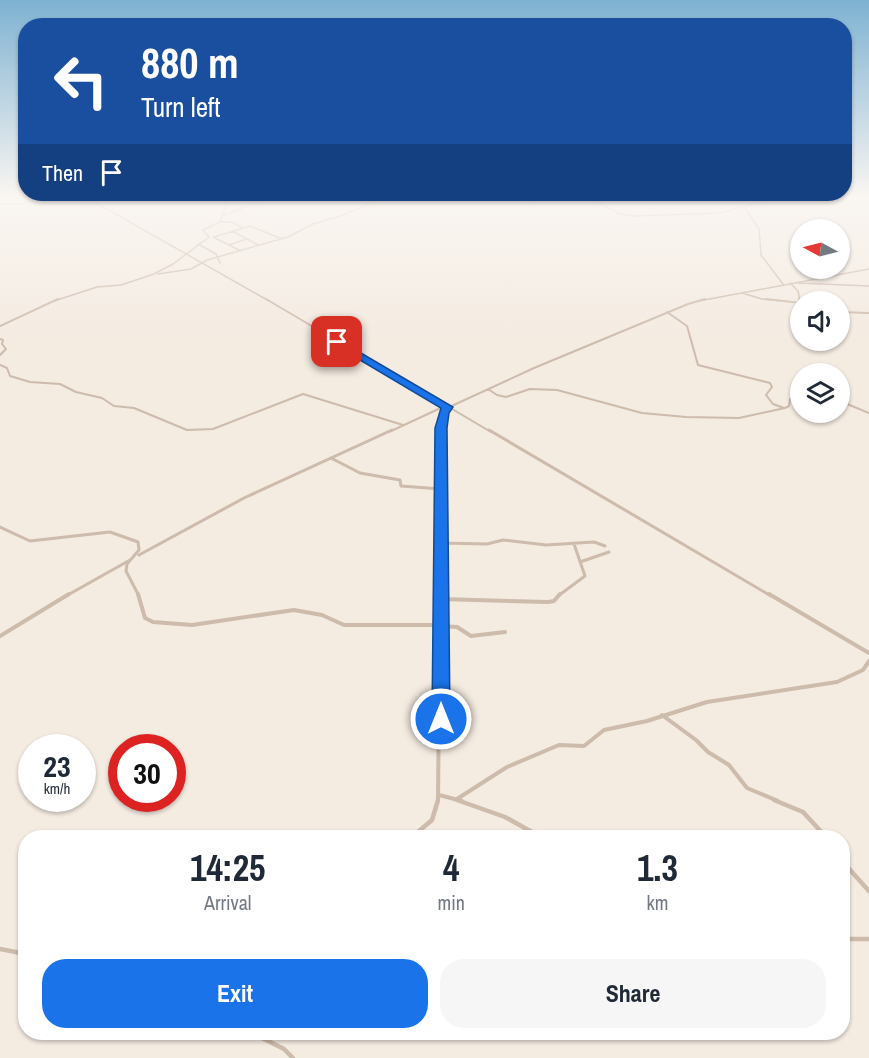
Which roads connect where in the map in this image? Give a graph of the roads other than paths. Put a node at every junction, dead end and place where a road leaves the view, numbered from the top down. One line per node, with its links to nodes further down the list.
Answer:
1 (169, 245): 8 (street)
2 (196, 245): 8 (street)
3 (200, 245): 9 (street)
4 (229, 245): 7 (street)
5 (764, 245): 15 (street)
6 (259, 246): 7 (street)
7 (241, 251): 9 (street)
8 (185, 255): 11 (street); 13 (street)
9 (218, 258): 10 (street); 11 (street)
10 (220, 263)
11 (200, 264): 13 (street); 30 (street)
12 (869, 269): 14 (street)
13 (154, 274): 23 (street)
14 (791, 283): 15 (street); 16 (street); 17 (street)
15 (783, 284): 18 (street)
16 (869, 286)
17 (798, 291)
18 (741, 292): 19 (street); 20 (street)
19 (790, 302)
20 (668, 312): 27 (street); 31 (street)
21 (850, 312): 22 (street)
22 (869, 313)
23 (0, 326)
24 (0, 339): 25 (street)
25 (0, 355)
26 (0, 365): 33 (street)
27 (488, 389): 30 (street); 31 (street)
28 (790, 399): 31 (street)
29 (850, 405): 32 (street)
30 (446, 406): 33 (street); 35 (street); 47 (street)
31 (785, 408)
32 (869, 413)
33 (404, 425): 34 (street)
34 (329, 459): 35 (street); 41 (street)
35 (441, 489): 37 (street)
36 (0, 527): 41 (street)
37 (441, 543): 38 (street); 43 (street)
38 (574, 544): 39 (street); 42 (street)
39 (605, 546)
40 (609, 552): 42 (street)
41 (136, 556): 44 (street); 46 (street)
42 (580, 562): 43 (street)
43 (440, 599): 44 (street)
44 (440, 625): 45 (street); 50 (street)
45 (505, 632)
46 (0, 636)
47 (869, 653)
48 (869, 661): 49 (street)
49 (662, 715): 51 (street); 54 (street)
50 (439, 795): 51 (street); 52 (street)
51 (457, 799): 53 (street)
52 (422, 830)
53 (529, 830)
54 (820, 830)
55 (850, 870): 56 (street)
56 (869, 891)
57 (850, 939): 58 (street)
58 (869, 939)
59 (0, 949): 60 (street)
60 (18, 952)
61 (266, 1040): 62 (street)
62 (293, 1058)

